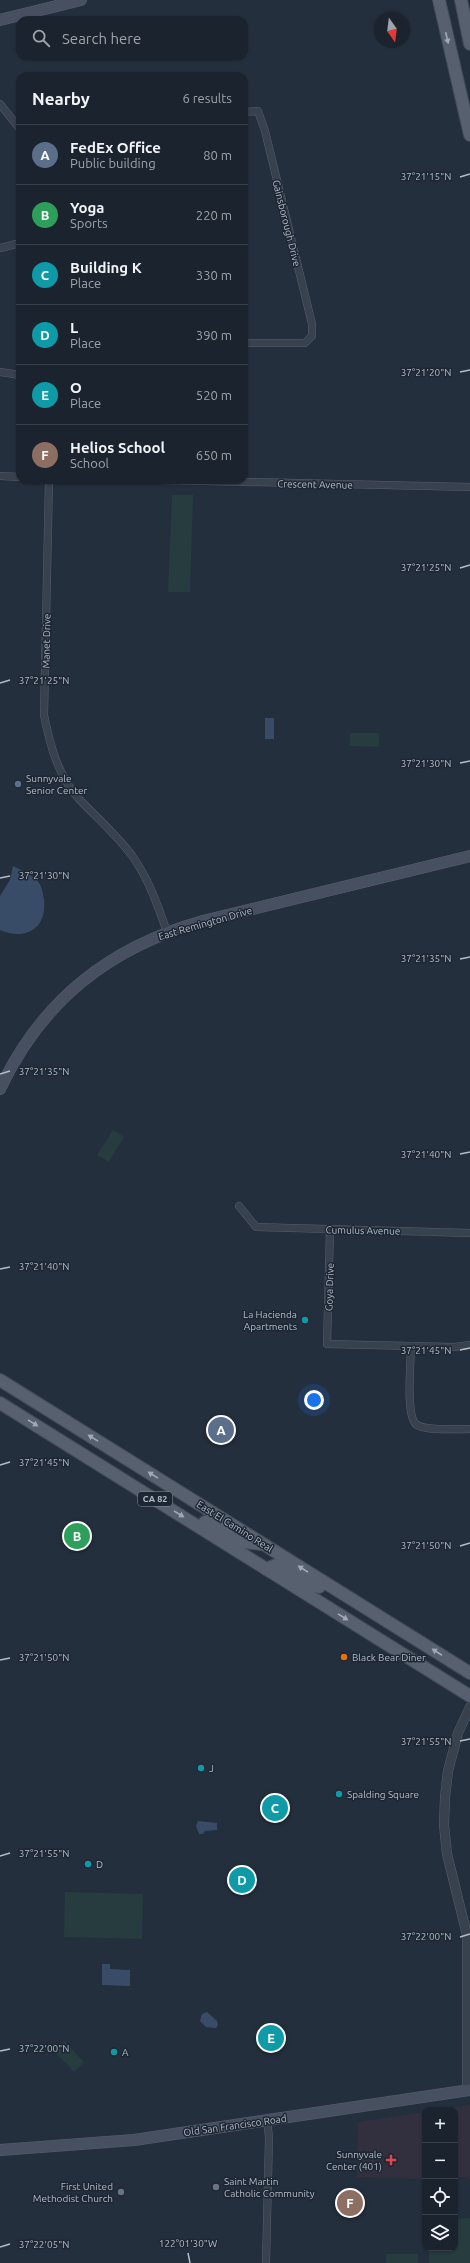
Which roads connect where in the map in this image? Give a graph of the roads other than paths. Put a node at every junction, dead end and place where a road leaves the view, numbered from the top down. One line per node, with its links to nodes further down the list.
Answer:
1 (81, 0): 5 (main road)
2 (439, 0): 10 (main road, one-way to 10)
3 (461, 0): 7 (main road)
4 (16, 16): 6 (main road)
5 (16, 16)
6 (0, 20)
7 (470, 44)
8 (0, 104): 11 (street)
9 (248, 112): 15 (street, Gainsborough Drive)
10 (467, 113): 12 (main road)
11 (16, 124)
12 (470, 135)
13 (16, 244): 14 (street)
14 (0, 248)
15 (248, 342)
16 (0, 372): 17 (street)
17 (16, 374)
18 (0, 476): 19 (street)
19 (16, 477)
20 (248, 482): 22 (street, Crescent Avenue)
21 (49, 484): 24 (street, Manet Drive)
22 (470, 487)
23 (470, 856): 24 (main road, East Remington Drive)
24 (167, 932): 25 (main road, East Remington Drive)
25 (0, 1088)
26 (239, 1206): 27 (street, Cumulus Avenue)
27 (330, 1230): 28 (street, Cumulus Avenue); 30 (street, Goya Drive)
28 (470, 1233)
29 (470, 1345): 30 (street)
30 (411, 1346): 33 (street)
31 (0, 1380): 35 (main road, East El Camino Real / CA 82, one-way to 31)
32 (0, 1403): 34 (main road, East El Camino Real / CA 82, one-way to 34)
33 (470, 1429)
34 (201, 1528): 35 (main road); 36 (main road, East El Camino Real / CA 82)
35 (264, 1544): 37 (main road, East El Camino Real / CA 82, one-way to 35)
36 (266, 1569): 37 (main road); 39 (main road, East El Camino Real / CA 82, one-way to 39)
37 (324, 1582): 38 (main road, East El Camino Real / CA 82, one-way to 37)
38 (470, 1674)
39 (470, 1696)
40 (470, 1707): 41 (street)
41 (468, 2091): 42 (main road, Old San Francisco Road)
42 (267, 2120): 43 (main road, Old San Francisco Road); 44 (street)
43 (0, 2150)
44 (266, 2263)

